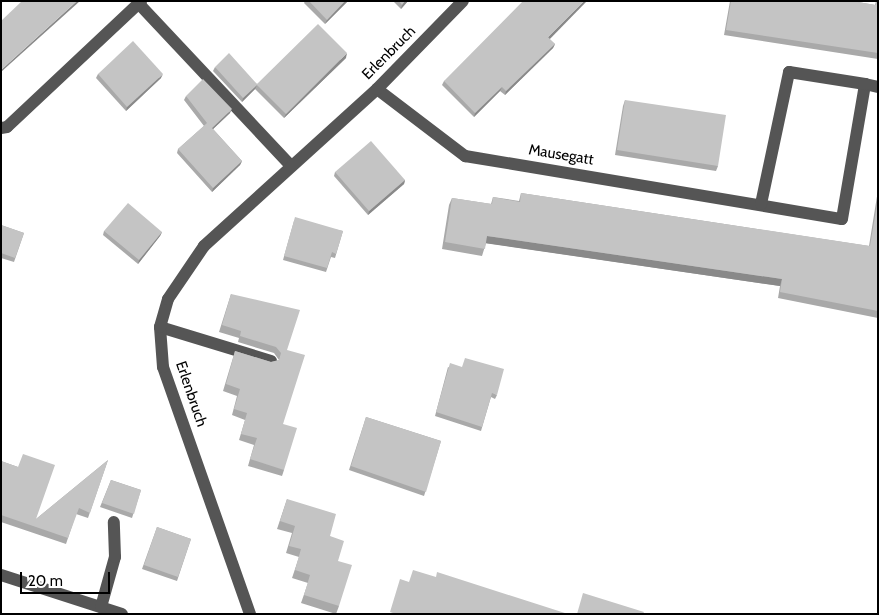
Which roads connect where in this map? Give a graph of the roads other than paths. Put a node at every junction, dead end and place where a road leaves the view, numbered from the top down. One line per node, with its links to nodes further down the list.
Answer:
1 (463, 1): 5 (street, Erlenbruch)
2 (140, 2): 6 (street); 7 (street)
3 (864, 84): 4 (street); 8 (street); 8 (street, Mausegatt)
4 (878, 87)
5 (377, 89): 7 (street, Erlenbruch); 8 (street, Mausegatt)
6 (1, 128)
7 (291, 166): 9 (street, Erlenbruch)
8 (761, 204)
9 (160, 327): 10 (street); 15 (street, Erlenbruch)
10 (272, 361)
11 (114, 522): 13 (street)
12 (1, 575): 13 (street)
13 (101, 607): 14 (street)
14 (122, 614)
15 (250, 614)

